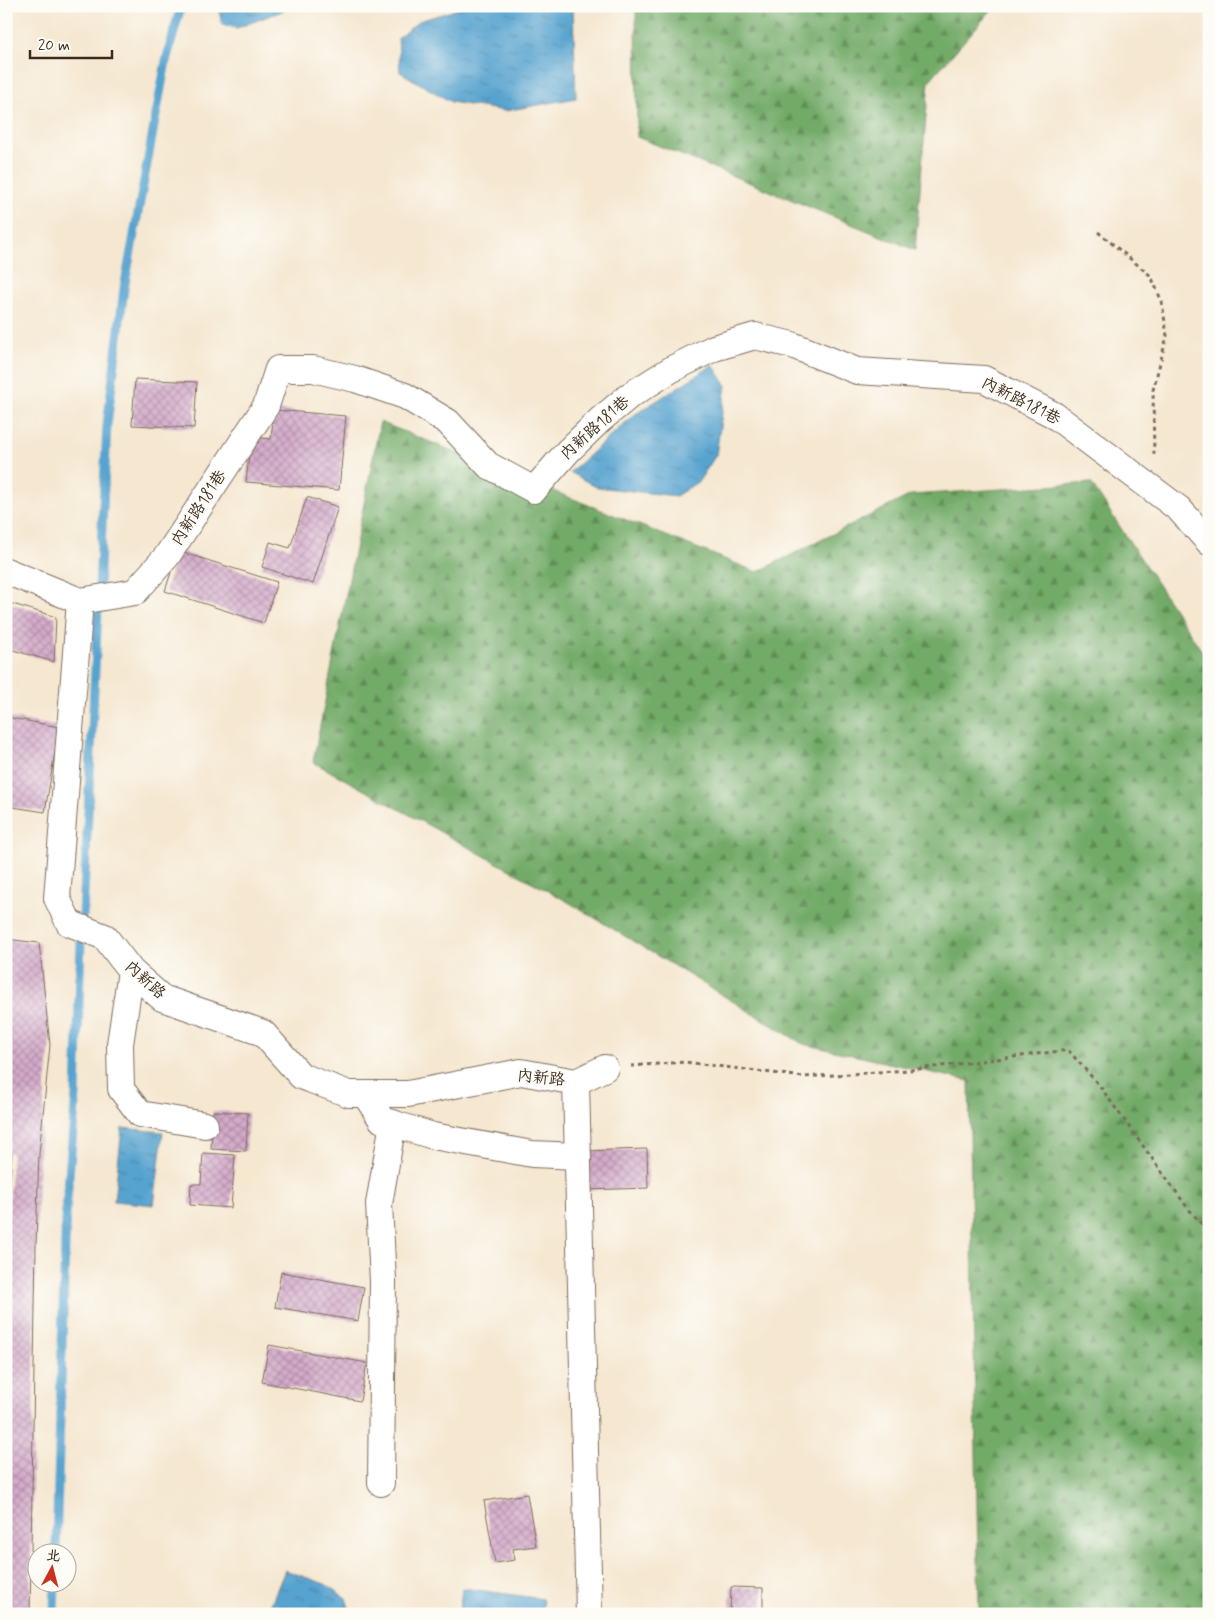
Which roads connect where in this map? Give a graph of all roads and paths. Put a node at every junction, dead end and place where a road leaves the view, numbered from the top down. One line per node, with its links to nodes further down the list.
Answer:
1 (1098, 232): 2 (path)
2 (1154, 490): 3 (street, 內新路181巷); 5 (street, 內新路181巷)
3 (1209, 542)
4 (6, 571): 5 (street)
5 (80, 601): 6 (street, 內新路)
6 (131, 971): 9 (street, 內新路); 11 (street)
7 (605, 1068): 8 (street, 內新路); 13 (path)
8 (576, 1082): 9 (street, 內新路); 12 (street)
9 (365, 1094): 10 (street)
10 (393, 1123): 12 (street); 14 (street)
11 (205, 1124)
12 (578, 1156): 15 (street)
13 (1209, 1232)
14 (381, 1483)
15 (589, 1614)

